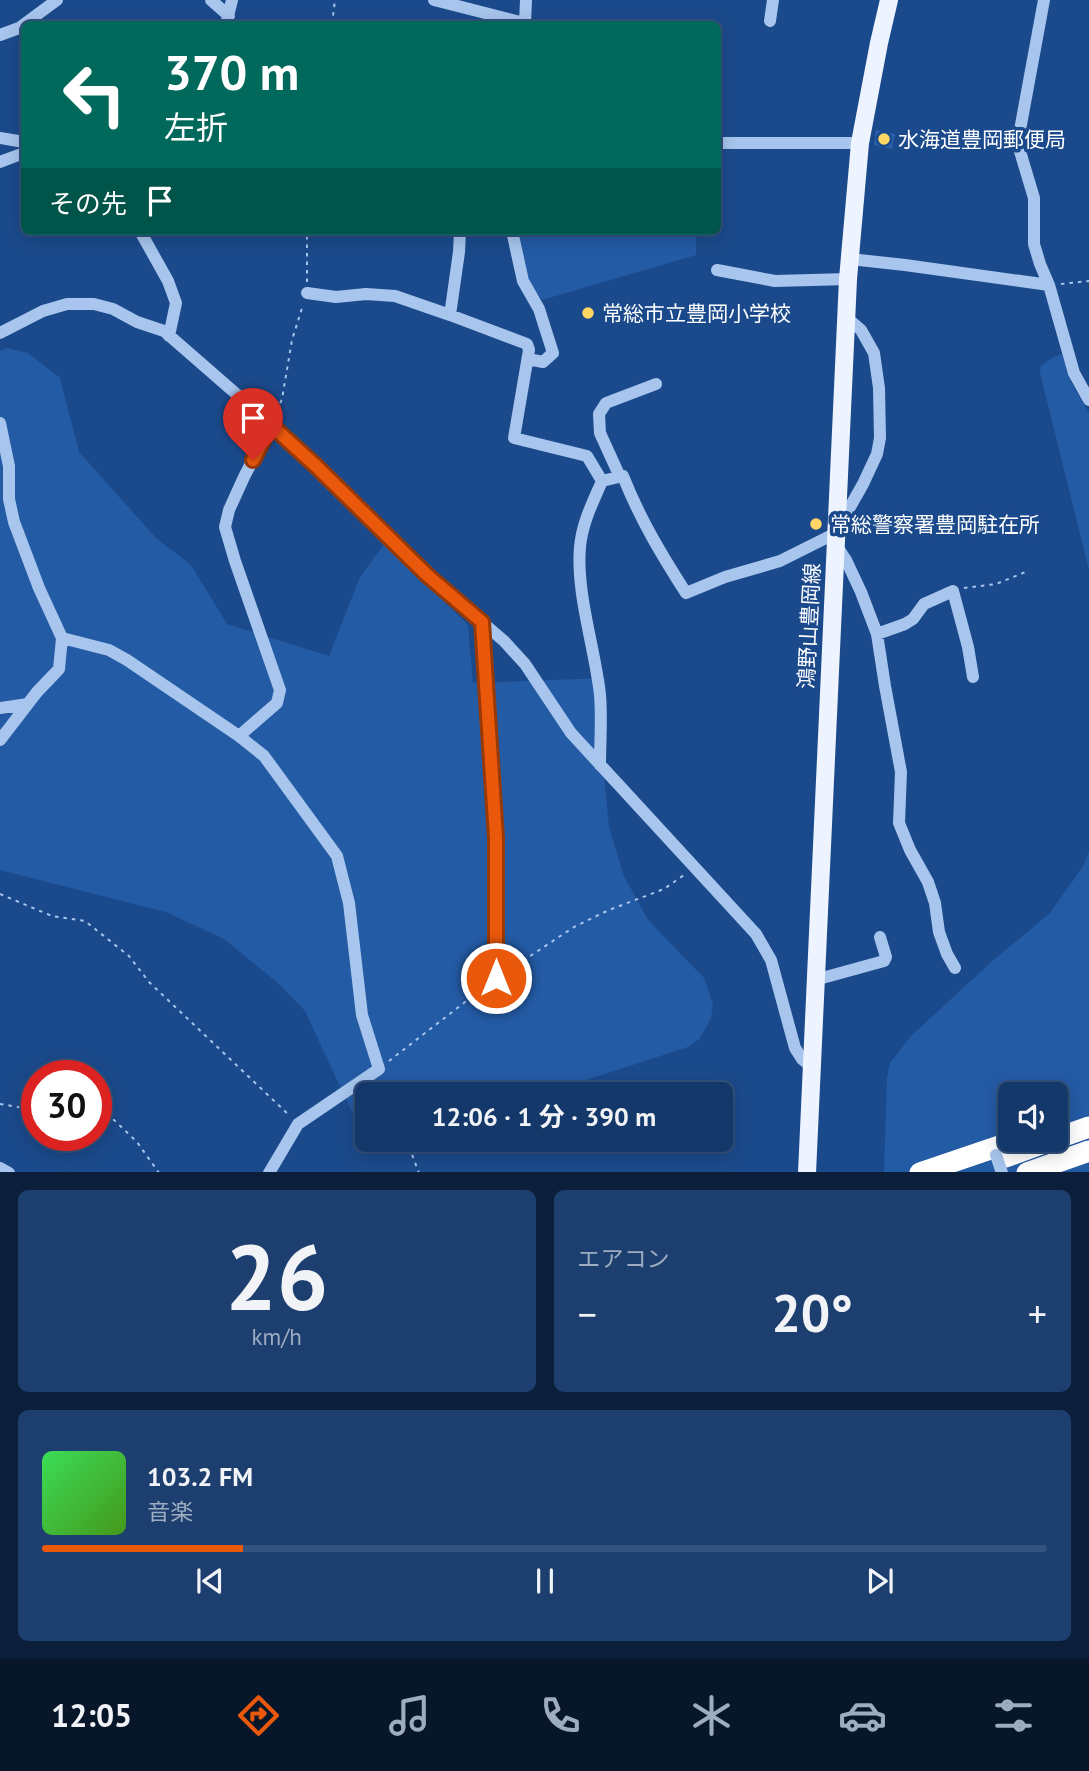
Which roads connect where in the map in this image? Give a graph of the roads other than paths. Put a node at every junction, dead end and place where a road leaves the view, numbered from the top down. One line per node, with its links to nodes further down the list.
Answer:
1 (57, 0): 10 (street)
2 (211, 0): 9 (street)
3 (232, 0): 9 (street)
4 (434, 0): 11 (street)
5 (526, 0): 12 (street)
6 (773, 0): 13 (street)
7 (888, 0): 19 (main road, 鴻野山豊岡線)
8 (1044, 0): 28 (street)
9 (228, 20)
10 (28, 21)
11 (513, 21)
12 (524, 21)
13 (770, 22)
14 (21, 27): 15 (street)
15 (0, 35)
16 (0, 138): 17 (street)
17 (21, 142)
18 (721, 143): 19 (street)
19 (860, 143): 25 (main road, 鴻野山豊岡線)
20 (21, 154): 21 (street)
21 (0, 162)
22 (142, 235): 33 (street)
23 (460, 235): 30 (street)
24 (513, 235): 34 (street)
25 (850, 259): 27 (main road, 鴻野山豊岡線); 28 (street)
26 (717, 270): 27 (street)
27 (848, 279): 31 (main road, 鴻野山豊岡線)
28 (1049, 285): 36 (street)
29 (307, 293): 30 (street)
30 (450, 315): 34 (street)
31 (846, 317): 41 (main road, 鴻野山豊岡線); 41 (street)
32 (0, 332): 33 (street)
33 (169, 335): 38 (street)
34 (528, 359): 40 (street)
35 (656, 384): 39 (street)
36 (1089, 400)
37 (0, 423): 44 (street)
38 (271, 425): 42 (street); 48 (street)
39 (620, 477): 40 (street); 41 (street)
40 (602, 481): 50 (street)
41 (836, 532): 43 (street); 54 (main road, 鴻野山豊岡線)
42 (482, 622): 50 (street); 53 (street)
43 (877, 634): 45 (street); 52 (street)
44 (62, 638): 46 (street); 48 (street)
45 (973, 677)
46 (28, 704): 47 (street); 49 (street)
47 (0, 708)
48 (239, 736): 67 (street)
49 (0, 740)
50 (600, 765): 55 (street)
51 (880, 937): 54 (street)
52 (955, 968)
53 (496, 978)
54 (816, 980): 55 (main road, 鴻野山豊岡線)
55 (812, 1067): 68 (main road, 鴻野山豊岡線)
56 (1089, 1115): 57 (highway)
57 (1068, 1122)
58 (1089, 1127): 59 (highway)
59 (1068, 1134)
60 (998, 1150): 62 (highway)
61 (1089, 1151): 72 (highway)
62 (995, 1152): 69 (highway); 71 (street, bridge)
63 (1018, 1152): 70 (highway)
64 (1089, 1164): 73 (highway)
65 (0, 1168): 66 (street)
66 (9, 1172)
67 (269, 1172)
68 (807, 1172)
69 (920, 1172)
70 (961, 1172)
71 (1002, 1172)
72 (1027, 1172)
73 (1065, 1172)

